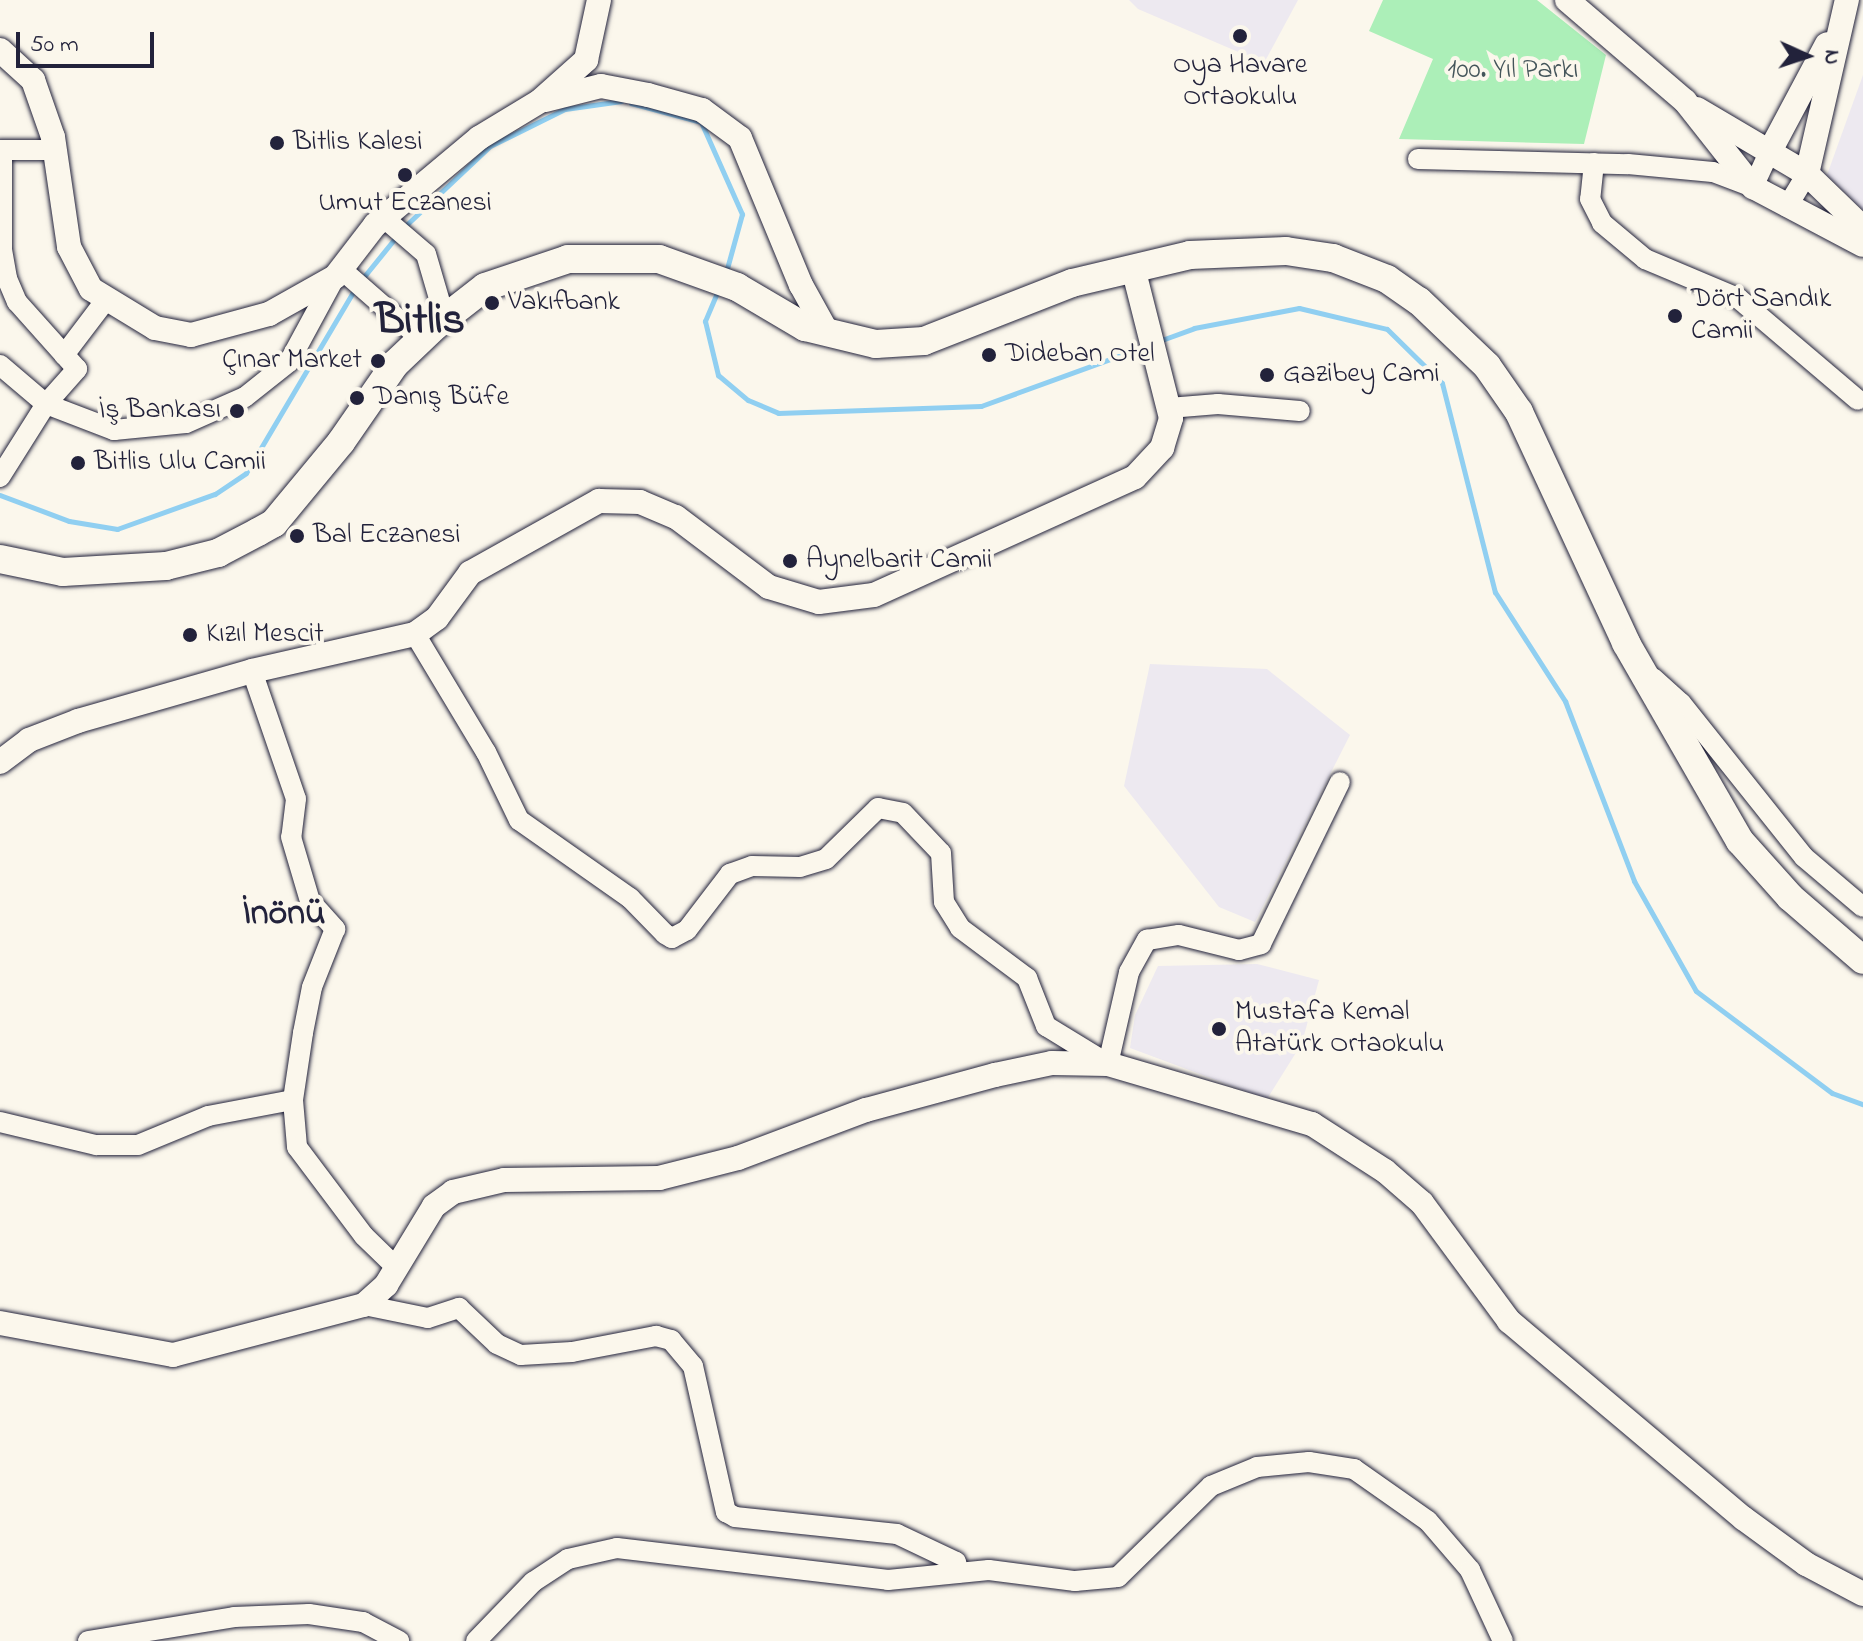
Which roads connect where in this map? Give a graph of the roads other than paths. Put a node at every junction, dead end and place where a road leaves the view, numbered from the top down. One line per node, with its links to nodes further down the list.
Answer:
1 (599, 0): 5 (street)
2 (1567, 0): 6 (street)
3 (1844, 9): 9 (street); 12 (street)
4 (0, 50): 8 (street)
5 (540, 101): 15 (street); 22 (street)
6 (1685, 101): 9 (street); 13 (street)
7 (1, 150): 8 (street); 24 (street)
8 (55, 150): 20 (street)
9 (1769, 153): 12 (street); 13 (street)
10 (1418, 159): 11 (street)
11 (1594, 163): 13 (street); 26 (street)
12 (1807, 174): 14 (street); 16 (street)
13 (1753, 187): 14 (street)
14 (1787, 207): 17 (street)
15 (387, 221): 19 (street); 21 (street)
16 (1863, 228)
17 (1863, 245)
18 (1133, 268): 22 (main road); 28 (street); 33 (main road)
19 (342, 274): 20 (street); 23 (street); 27 (street)
20 (105, 301): 24 (street)
21 (445, 319): 22 (main road); 23 (main road)
22 (827, 332)
23 (422, 340): 31 (main road)
24 (64, 355): 27 (street)
25 (0, 365): 27 (street)
26 (1858, 400)
27 (46, 404): 30 (street)
28 (1169, 408): 29 (street); 32 (street)
29 (1300, 411)
30 (0, 477)
31 (0, 559)
32 (415, 634): 34 (street); 39 (street)
33 (1640, 667): 37 (street); 38 (main road)
34 (252, 671): 35 (street); 40 (street)
35 (0, 762)
36 (1340, 782): 39 (street)
37 (1863, 907)
38 (1863, 960)
39 (1108, 1064): 42 (street); 46 (street)
40 (293, 1100): 41 (street); 42 (street)
41 (0, 1122)
42 (396, 1267): 43 (street)
43 (364, 1305): 44 (street); 45 (street)
44 (0, 1323)
45 (959, 1573): 49 (street); 50 (street)
46 (1863, 1594)
47 (88, 1641): 48 (street)
48 (399, 1641)
49 (476, 1641)
50 (1503, 1641)

